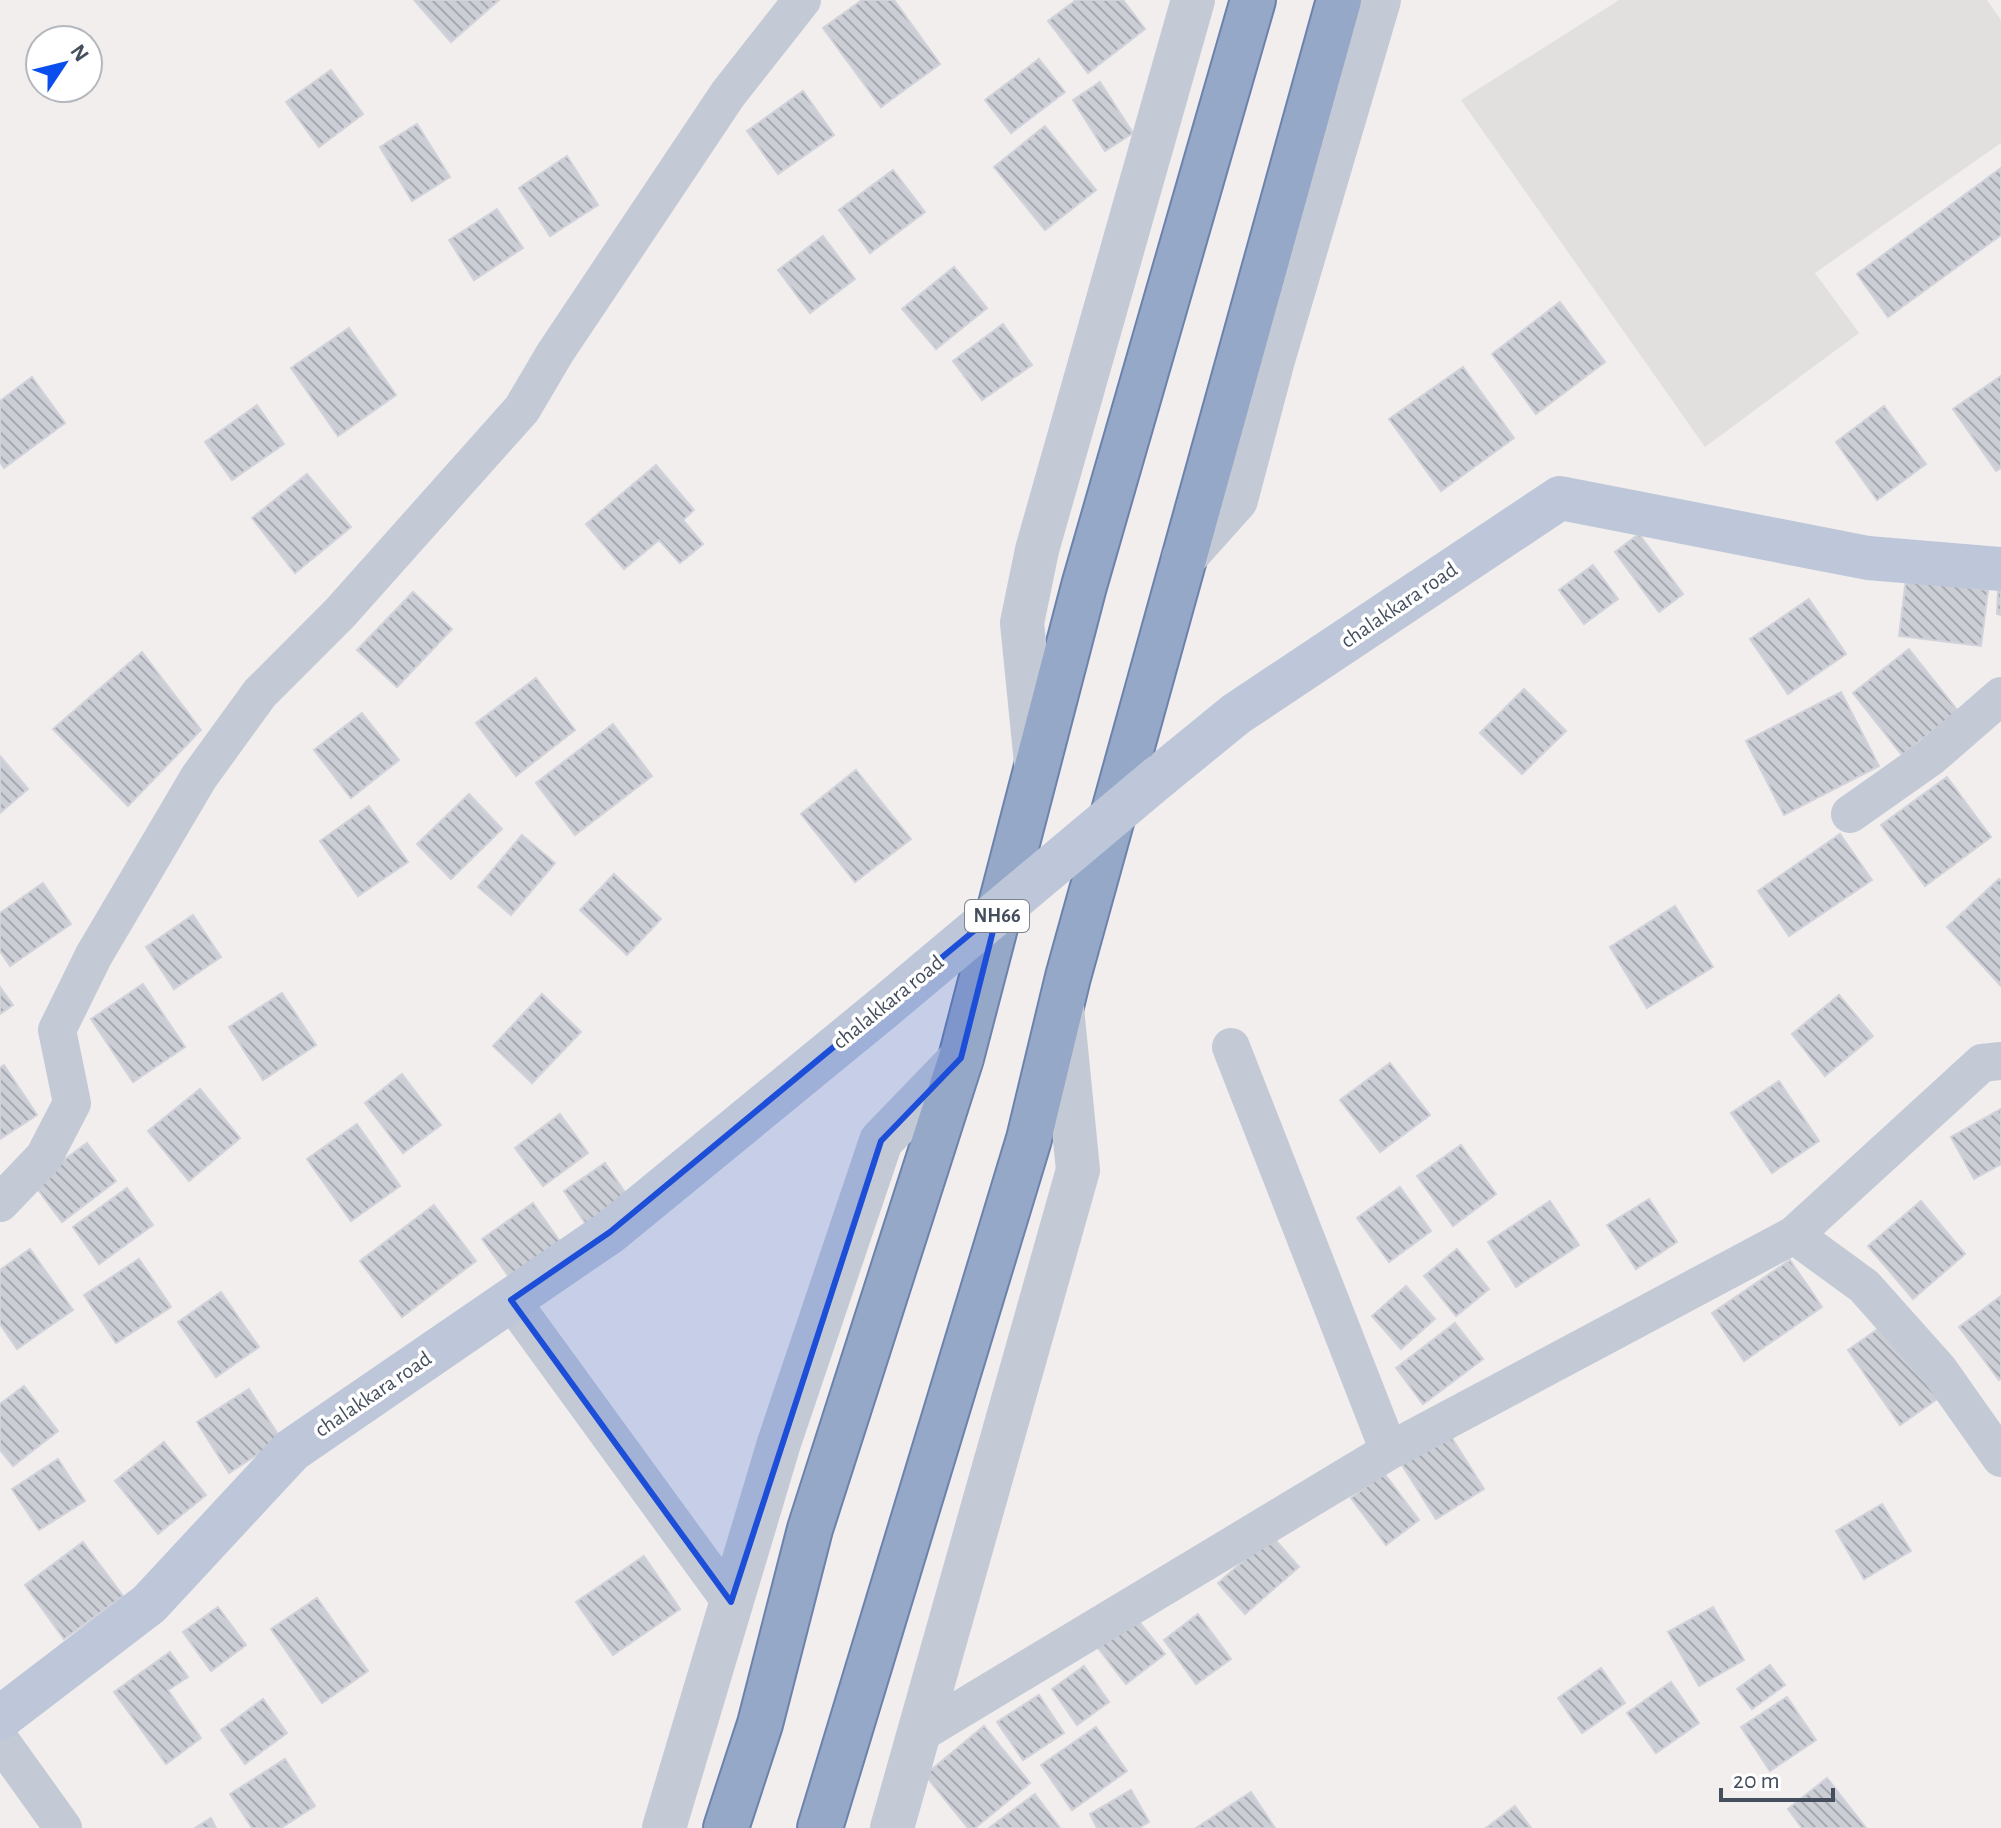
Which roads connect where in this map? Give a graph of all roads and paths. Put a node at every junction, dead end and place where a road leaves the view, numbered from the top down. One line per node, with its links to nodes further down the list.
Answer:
1 (802, 0): 15 (street)
2 (1193, 0): 9 (street)
3 (1253, 0): 9 (highway, NH66)
4 (1339, 0): 6 (highway)
5 (1379, 0): 6 (street)
6 (1184, 558): 11 (highway)
7 (2001, 569): 17 (main road, chalakkara road, bridge)
8 (2001, 696): 10 (street)
9 (1036, 763): 13 (highway, NH66)
10 (1850, 814)
11 (1062, 1002): 22 (street); 27 (highway)
12 (1231, 1047): 18 (street)
13 (961, 1058): 20 (street); 26 (highway, NH66)
14 (2001, 1061): 16 (street)
15 (0, 1203)
16 (1794, 1235): 18 (street); 19 (street)
17 (511, 1300): 20 (street); 21 (main road, chalakkara road)
18 (1389, 1451): 22 (street)
19 (2001, 1458)
20 (731, 1602): 25 (street)
21 (0, 1718)
22 (921, 1733): 28 (street)
23 (0, 1740): 24 (street)
24 (63, 1828)
25 (664, 1828)
26 (726, 1828)
27 (820, 1828)
28 (892, 1828)

